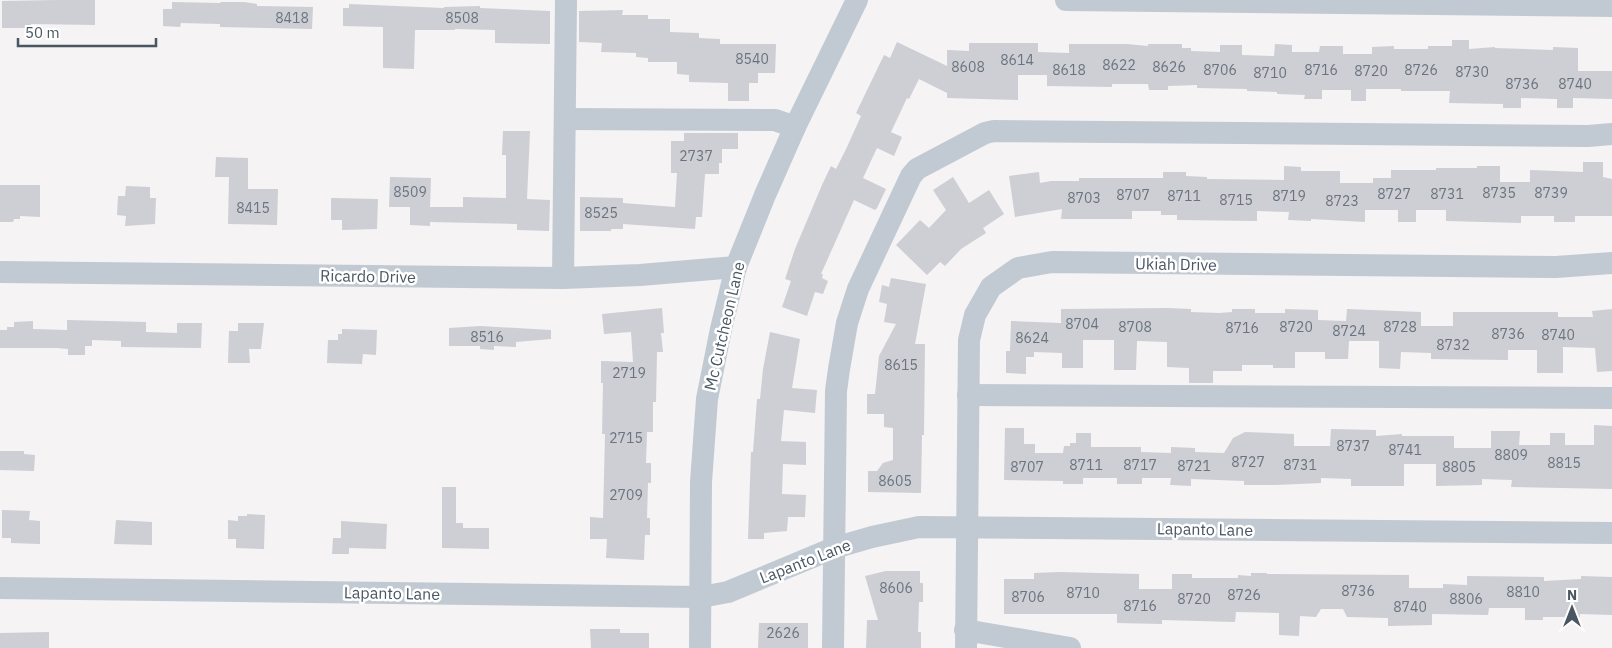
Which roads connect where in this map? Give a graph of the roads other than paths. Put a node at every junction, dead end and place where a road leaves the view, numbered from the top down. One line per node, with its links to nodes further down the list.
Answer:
1 (566, 0): 6 (street)
2 (857, 0): 7 (street, Mc Cutcheon Lane)
3 (1066, 0): 4 (street)
4 (1200, 1): 5 (street)
5 (1612, 6)
6 (565, 119): 7 (street); 12 (street)
7 (795, 127): 10 (street, Mc Cutcheon Lane)
8 (1612, 134): 17 (street)
9 (1612, 263): 13 (street, Ukiah Drive)
10 (736, 267): 12 (street, Ricardo Drive); 19 (street, Mc Cutcheon Lane)
11 (0, 272): 12 (street, Ricardo Drive)
12 (563, 278)
13 (968, 394): 14 (street); 15 (street, Ukiah Drive)
14 (1612, 398)
15 (967, 527): 16 (street, Lapanto Lane); 17 (street, Lapanto Lane); 20 (street, Ukiah Drive)
16 (1612, 533)
17 (834, 548): 19 (street, Lapanto Lane); 22 (street)
18 (0, 588): 19 (street, Lapanto Lane)
19 (701, 597): 21 (street, Mc Cutcheon Lane)
20 (965, 639): 23 (street)
21 (700, 648)
22 (833, 648)
23 (1070, 648)

